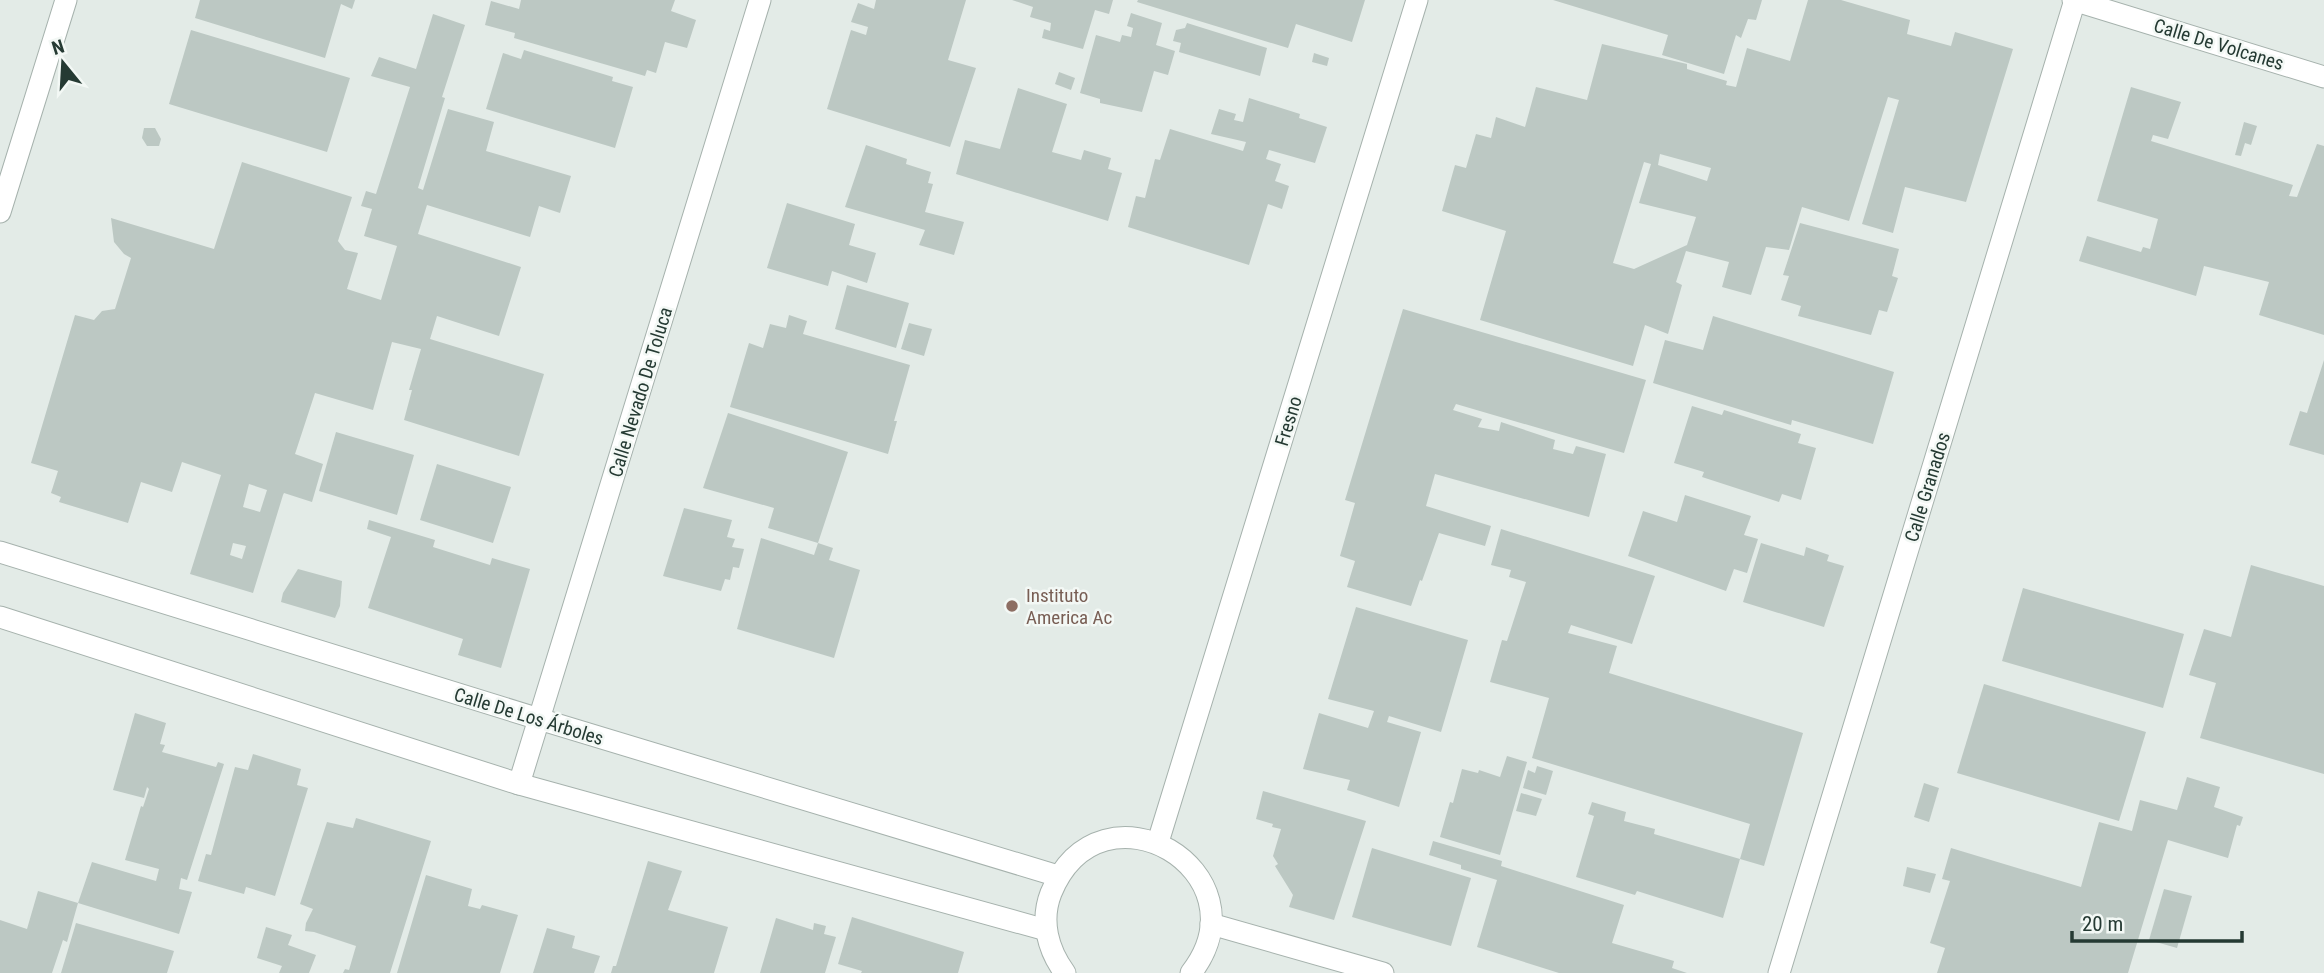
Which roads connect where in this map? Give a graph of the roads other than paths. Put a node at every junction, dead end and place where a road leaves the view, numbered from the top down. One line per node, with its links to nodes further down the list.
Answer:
1 (66, 0): 6 (street)
2 (760, 0): 9 (street, Calle Nevado De Toluca)
3 (1417, 0): 11 (street, Fresno)
4 (2074, 0): 5 (street, Calle De Volcanes); 18 (street, Calle Granados)
5 (2324, 77)
6 (0, 212)
7 (0, 552): 9 (street, Calle De Los Árboles)
8 (0, 617): 10 (street)
9 (539, 719): 10 (street, Calle Nevado De Toluca); 12 (street, Calle De Los Árboles)
10 (519, 784): 14 (street)
11 (1158, 842): 12 (street); 13 (street)
12 (1058, 876): 14 (street)
13 (1211, 924): 15 (street); 17 (street)
14 (1046, 930): 16 (street)
15 (1194, 972)
16 (1065, 973)
17 (1383, 973)
18 (1779, 973)

